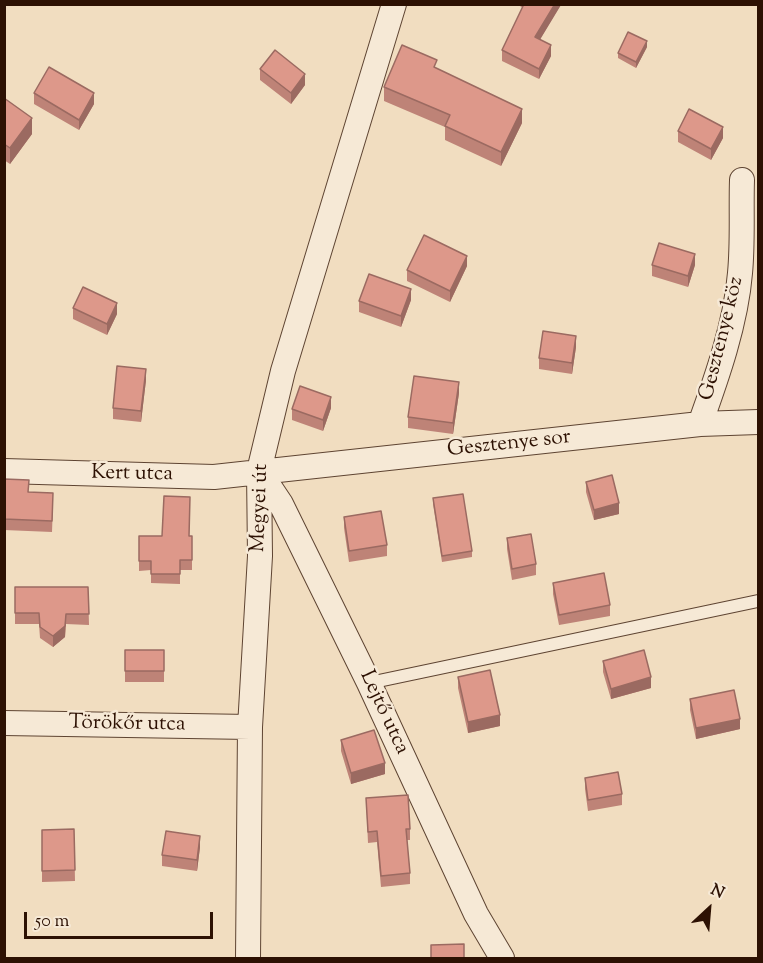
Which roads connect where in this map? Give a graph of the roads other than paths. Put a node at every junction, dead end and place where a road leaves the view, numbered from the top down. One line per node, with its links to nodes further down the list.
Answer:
1 (394, 4): 6 (street, Megyei út)
2 (742, 180): 4 (street, Gesztenye köz)
3 (759, 422): 4 (street, Gesztenye sor)
4 (700, 424): 6 (street, Gesztenye sor)
5 (4, 471): 6 (street, Kert utca)
6 (259, 471): 8 (street, Lejtő utca); 10 (street, Megyei út)
7 (759, 601): 8 (lane)
8 (369, 683): 12 (street, Lejtő utca)
9 (4, 723): 10 (street, Törökőr utca)
10 (250, 727): 11 (street, Megyei út)
11 (248, 958)
12 (501, 958)

